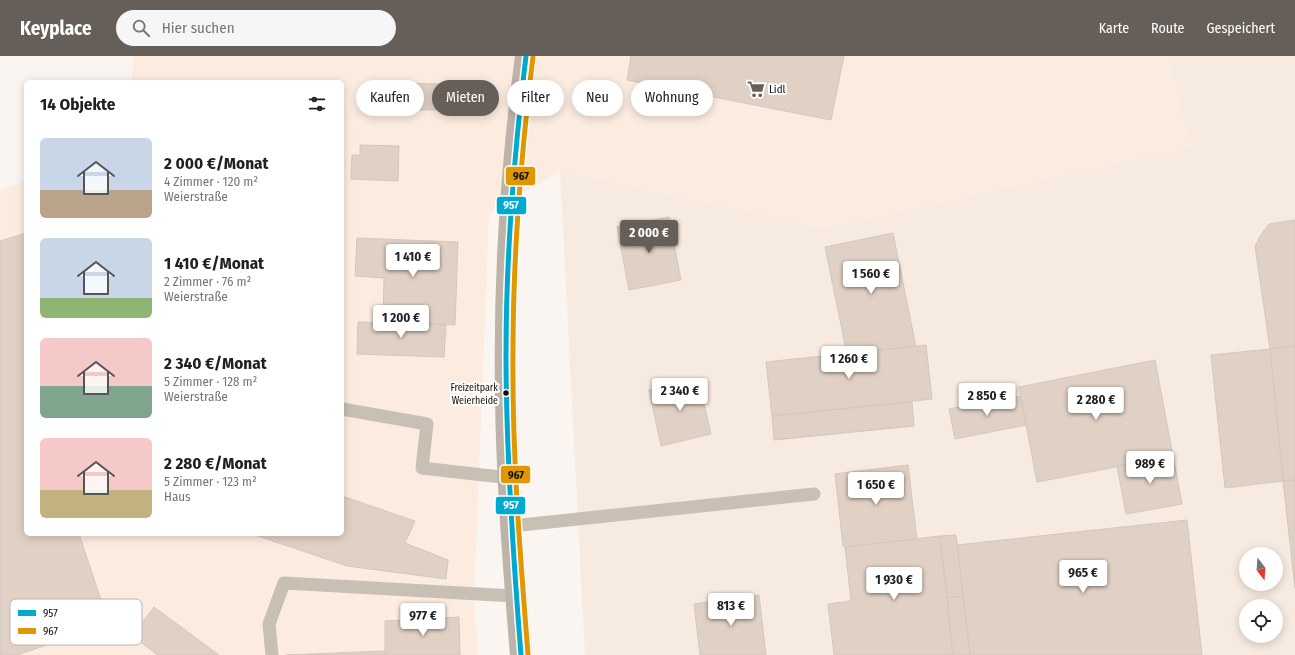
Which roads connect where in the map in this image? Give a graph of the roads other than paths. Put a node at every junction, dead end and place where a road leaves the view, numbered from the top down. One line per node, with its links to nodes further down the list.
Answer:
1 (526, 56): 3 (main road)
2 (344, 409): 3 (lane)
3 (510, 478): 5 (main road)
4 (814, 494): 5 (lane)
5 (512, 526): 6 (main road)
6 (516, 596): 7 (lane); 8 (main road)
7 (272, 655)
8 (521, 655)

